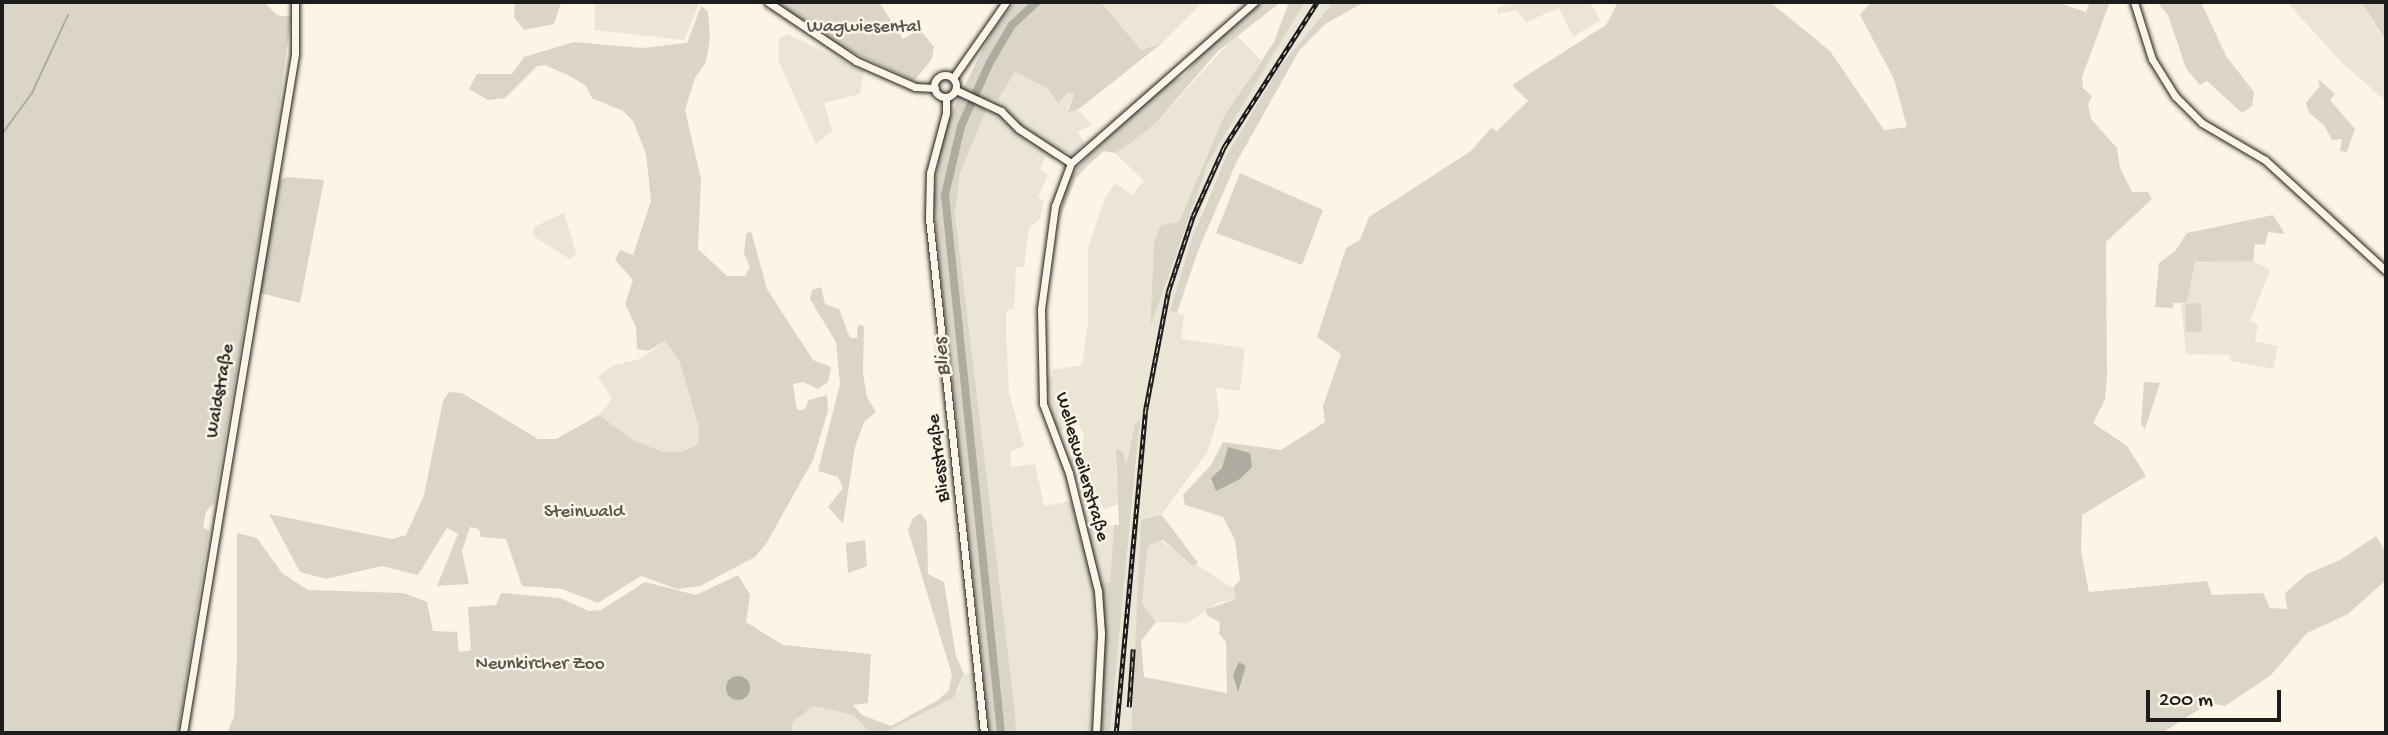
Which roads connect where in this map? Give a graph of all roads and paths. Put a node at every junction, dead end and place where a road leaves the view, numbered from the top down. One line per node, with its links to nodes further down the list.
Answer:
1 (295, 2): 12 (street, Waldstraße)
2 (768, 2): 7 (street)
3 (1006, 2): 6 (street)
4 (1254, 2): 10 (street, Wellesweilerstraße)
5 (2134, 2): 11 (street)
6 (953, 78): 7 (street); 8 (street)
7 (934, 88): 9 (street)
8 (956, 90): 9 (street); 10 (street)
9 (946, 97): 13 (street, Bliesstraße)
10 (1070, 163): 14 (street, Wellesweilerstraße)
11 (2386, 271)
12 (183, 733)
13 (984, 733)
14 (1096, 733)

